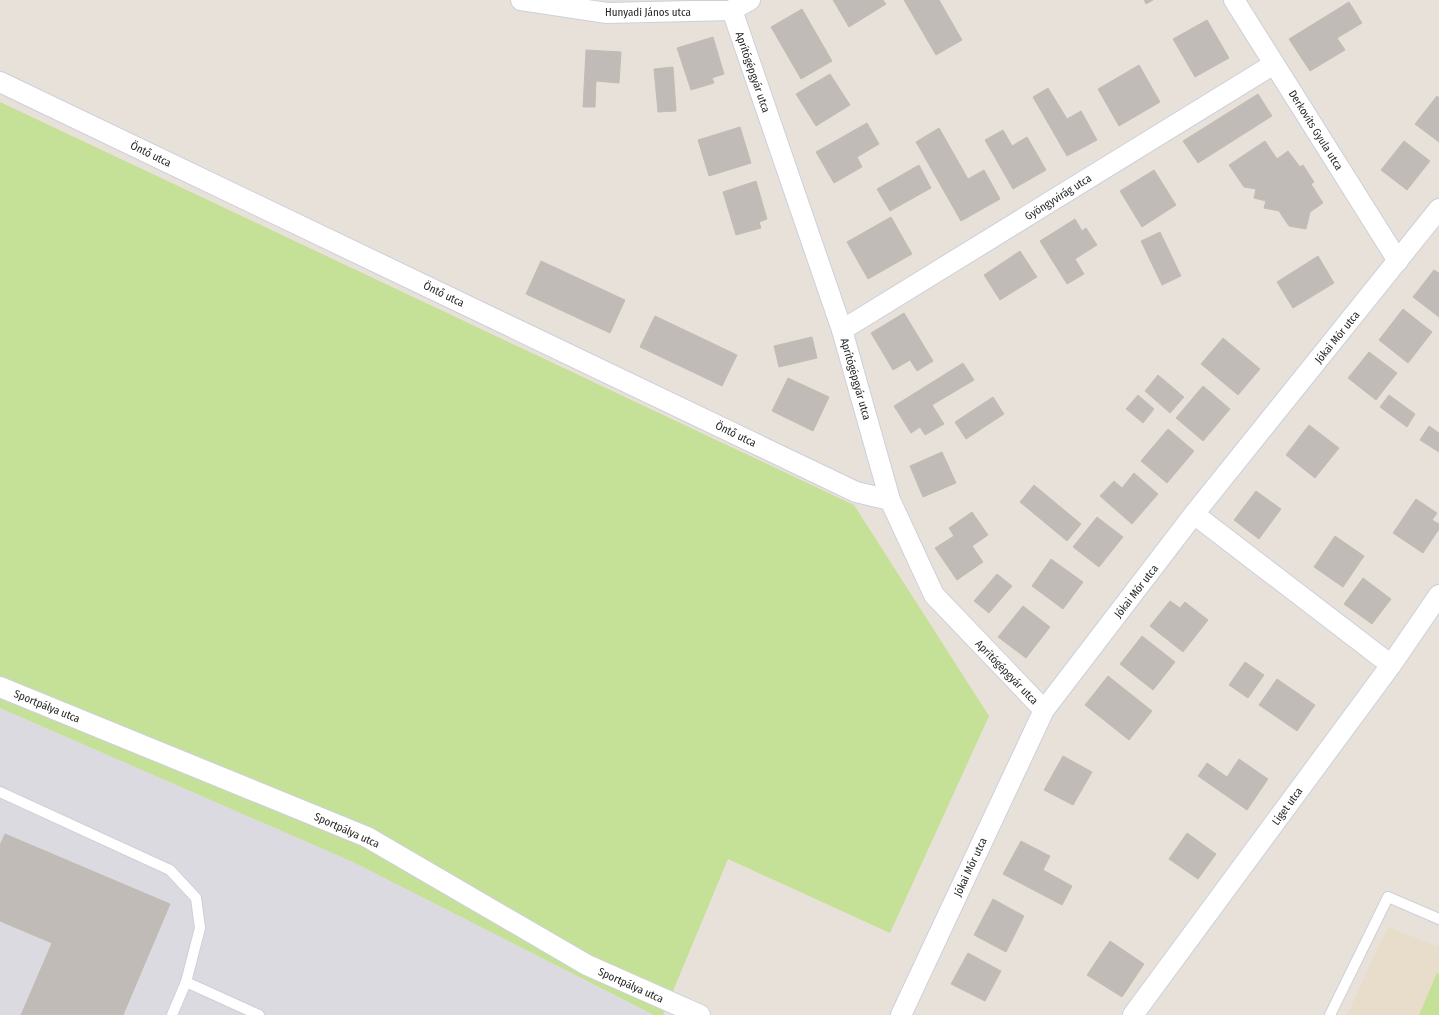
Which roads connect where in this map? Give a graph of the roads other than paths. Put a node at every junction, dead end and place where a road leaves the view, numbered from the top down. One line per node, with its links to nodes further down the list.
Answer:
1 (521, 0): 4 (street, Hunyadi János utca)
2 (750, 0): 4 (street, Hunyadi János utca)
3 (1234, 0): 5 (street, Derkovits Gyula utca)
4 (732, 10): 9 (street, Aprítógépgyár utca)
5 (1274, 64): 8 (street, Derkovits Gyula utca); 9 (street, Gyöngyvirág utca)
6 (0, 82): 10 (street, Öntő utca)
7 (1439, 209): 8 (street, Jókai Mór utca)
8 (1398, 261): 11 (street, Jókai Mór utca)
9 (842, 330): 10 (street, Aprítógépgyár utca)
10 (890, 500): 15 (street, Aprítógépgyár utca)
11 (1194, 514): 13 (street); 15 (street, Jókai Mór utca)
12 (1439, 595): 13 (street, Liget utca)
13 (1391, 665): 23 (street, Liget utca)
14 (0, 687): 21 (street, Sportpálya utca)
15 (1044, 710): 22 (street, Jókai Mór utca)
16 (0, 792): 18 (lane)
17 (1439, 919): 24 (lane)
18 (186, 982): 19 (lane); 20 (lane)
19 (172, 1015)
20 (259, 1015)
21 (700, 1015)
22 (901, 1015)
23 (1132, 1015)
24 (1330, 1015)

